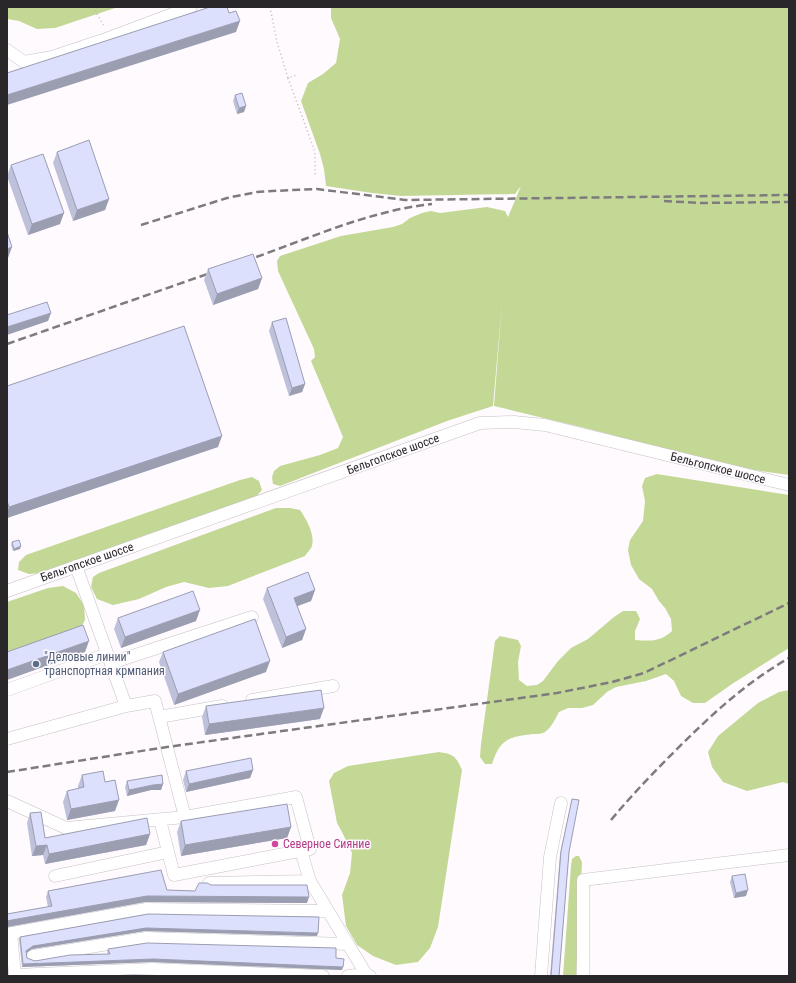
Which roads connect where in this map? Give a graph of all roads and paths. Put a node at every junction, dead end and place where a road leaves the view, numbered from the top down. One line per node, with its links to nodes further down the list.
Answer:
1 (93, 7): 4 (path)
2 (191, 7): 4 (street)
3 (270, 7): 7 (path)
4 (103, 40): 5 (street)
5 (7, 50)
6 (297, 75): 7 (path)
7 (288, 78): 8 (path)
8 (315, 177)
9 (789, 485): 10 (street, Бельгопское шоссе)
10 (76, 566): 11 (street, Бельгопское шоссе); 13 (street)
11 (8, 587)
12 (252, 617): 13 (street)
13 (109, 659): 15 (street); 16 (street)
14 (333, 686): 17 (street)
15 (7, 690)
16 (126, 706): 17 (street); 18 (street)
17 (159, 717): 21 (street)
18 (7, 739)
19 (7, 801): 22 (street)
20 (561, 803): 36 (street)
21 (185, 817): 22 (street); 23 (street)
22 (160, 820): 24 (street)
23 (301, 851): 24 (street); 27 (street)
24 (168, 852): 26 (street)
25 (789, 855): 37 (street)
26 (55, 876)
27 (310, 881): 28 (street); 29 (street)
28 (209, 883)
29 (328, 911): 30 (street); 31 (street)
30 (9, 934): 34 (street)
31 (348, 944): 32 (street); 33 (street)
32 (33, 956)
33 (368, 975): 35 (street)
34 (323, 976)
35 (348, 976)
36 (541, 976)
37 (583, 976)

